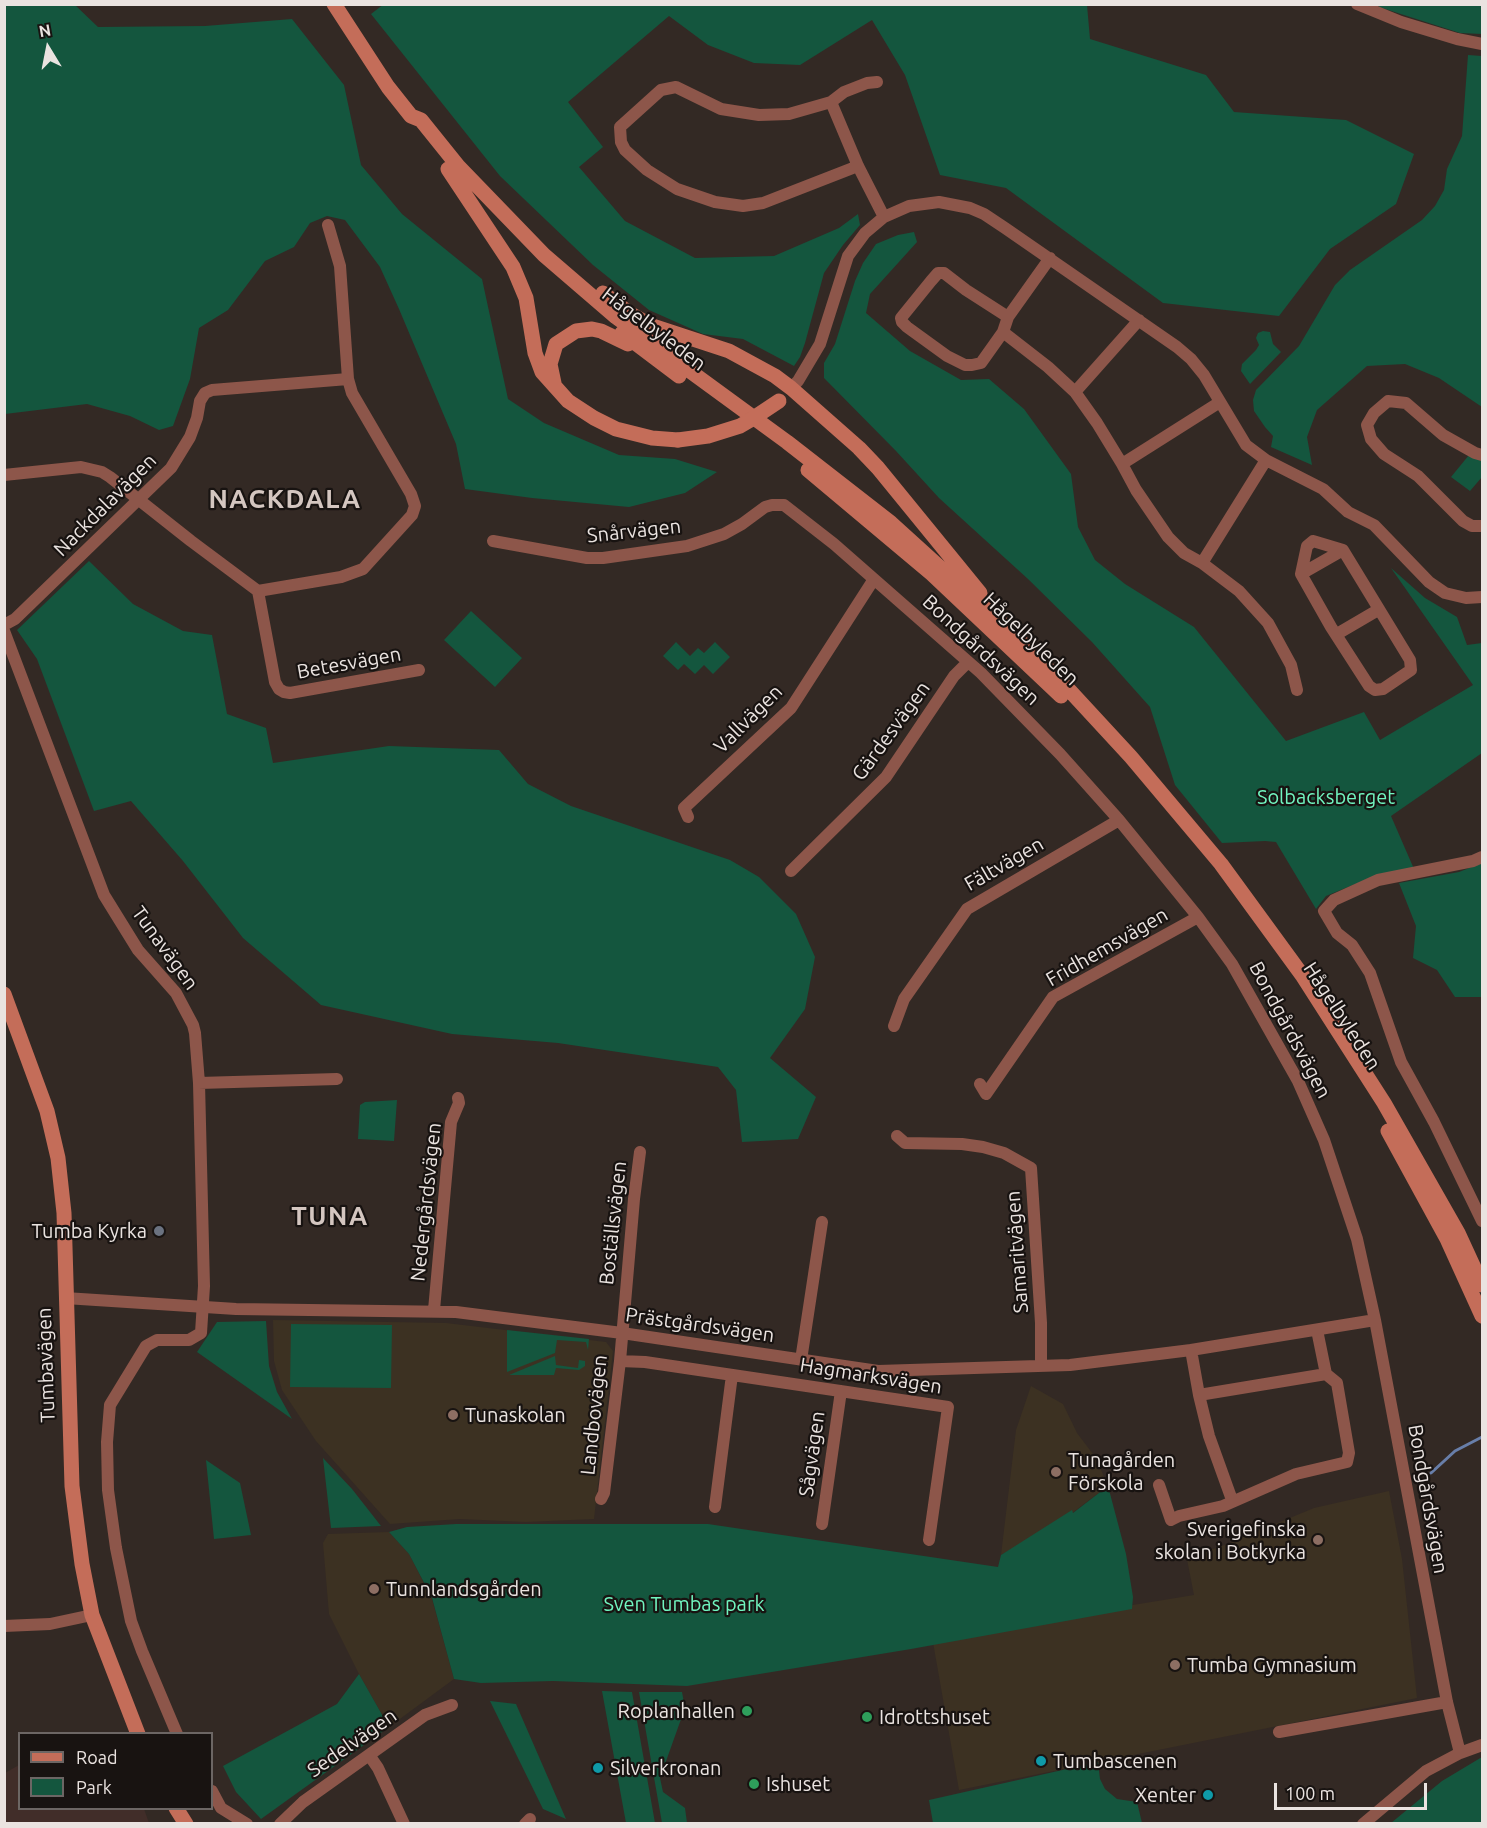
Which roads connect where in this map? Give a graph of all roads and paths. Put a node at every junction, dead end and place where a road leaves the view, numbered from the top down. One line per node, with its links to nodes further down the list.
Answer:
1 (334, 4): 7 (main road, Hågelbyleden)
2 (1357, 4): 3 (street)
3 (1482, 44)
4 (877, 82): 5 (street)
5 (831, 102): 6 (street); 6 (street)
6 (858, 166): 8 (street)
7 (454, 169): 14 (main road, Hågelbyleden); 16 (main road); 17 (main road); 36 (main road, Hågelbyleden)
8 (884, 217): 10 (street); 16 (street)
9 (328, 225): 15 (street)
10 (1050, 258): 11 (street); 12 (street)
11 (1008, 317): 13 (street); 13 (street)
12 (1139, 320): 18 (street); 19 (street)
13 (1003, 332): 18 (street)
14 (672, 372): 17 (main road); 61 (main road, Hågelbyleden)
15 (348, 379): 24 (street, Nackdalavägen); 32 (street)
16 (791, 388): 17 (main road, bridge); 36 (main road)
17 (558, 391)
18 (1075, 392): 22 (street)
19 (1220, 402): 21 (street); 22 (street)
20 (1482, 455): 26 (street)
21 (1266, 460): 29 (street); 33 (street)
22 (1122, 464): 29 (street)
23 (4, 475): 24 (street)
24 (139, 501): 32 (street); 35 (street, Nackdalavägen)
25 (772, 505): 27 (street, Snårvägen); 31 (street, Bondgårdsvägen)
26 (1482, 526)
27 (493, 540)
28 (1343, 550): 30 (street); 30 (street); 34 (street)
29 (1202, 563): 41 (street)
30 (1301, 574): 38 (street)
31 (874, 579): 39 (street, Bondgårdsvägen); 42 (street, Vallvägen)
32 (258, 591): 40 (street, Betesvägen)
33 (1482, 597)
34 (1378, 610): 38 (street); 38 (street)
35 (4, 625)
36 (1010, 630): 57 (main road, Hågelbyleden)
37 (4, 631): 50 (street, Tunavägen)
38 (1337, 634)
39 (968, 662): 43 (street, Bondgårdsvägen); 45 (street, Gärdesvägen)
40 (419, 670)
41 (1297, 690)
42 (688, 817)
43 (1119, 820): 46 (street, Bondgårdsvägen); 48 (street, Fältvägen)
44 (1482, 857): 55 (street)
45 (791, 871)
46 (1198, 917): 51 (street, Fridhemsvägen); 62 (street, Bondgårdsvägen)
47 (4, 994): 58 (main road, Tumbavägen)
48 (894, 1026)
49 (337, 1079): 50 (street)
50 (199, 1083): 59 (street, Tunavägen)
51 (980, 1084)
52 (458, 1098): 60 (street, Nedergårdsvägen)
53 (897, 1136): 68 (street, Samaritvägen)
54 (640, 1152): 64 (street, Boställsvägen)
55 (1482, 1221)
56 (822, 1222): 66 (street)
57 (1482, 1285)
58 (65, 1298): 59 (street, Prästgårdsvägen); 79 (main road, Tumbavägen)
59 (203, 1308): 60 (street, Prästgårdsvägen); 84 (street)
60 (434, 1310): 64 (street, Prästgårdsvägen)
61 (1482, 1316)
62 (1375, 1320): 63 (street, Prästgårdsvägen); 81 (street, Bondgårdsvägen)
63 (1317, 1330): 65 (street, Prästgårdsvägen); 69 (street)
64 (622, 1334): 66 (street, Prästgårdsvägen); 67 (street, Landbovägen)
65 (1191, 1350): 68 (street, Prästgårdsvägen); 72 (street)
66 (801, 1360): 68 (street, Prästgårdsvägen)
67 (620, 1361): 70 (street, Hagmarksvägen); 74 (street, Landbovägen)
68 (1041, 1366)
69 (1326, 1374): 72 (street); 75 (street)
70 (732, 1375): 71 (street, Hagmarksvägen); 76 (street)
71 (841, 1390): 77 (street, Sågvägen); 78 (street, Hagmarksvägen)
72 (1199, 1395): 75 (street)
73 (1159, 1485): 75 (street)
74 (601, 1499)
75 (1232, 1500)
76 (716, 1507)
77 (822, 1524)
78 (929, 1540)
79 (92, 1615): 80 (street); 83 (main road, Tumbavägen)
80 (4, 1626)
81 (1447, 1702): 85 (street); 87 (street, Bondgårdsvägen)
82 (452, 1705): 88 (street, Sedelvägen)
83 (137, 1732)
84 (176, 1732)
85 (1279, 1732)
86 (1482, 1745): 87 (street)
87 (1460, 1753): 97 (street)
88 (369, 1755): 95 (street, Sedelvägen); 96 (street)
89 (213, 1793): 94 (street)
90 (170, 1810): 92 (main road)
91 (177, 1810): 93 (main road)
92 (176, 1824)
93 (186, 1824)
94 (247, 1824)
95 (280, 1824)
96 (404, 1824)
97 (1363, 1824)

